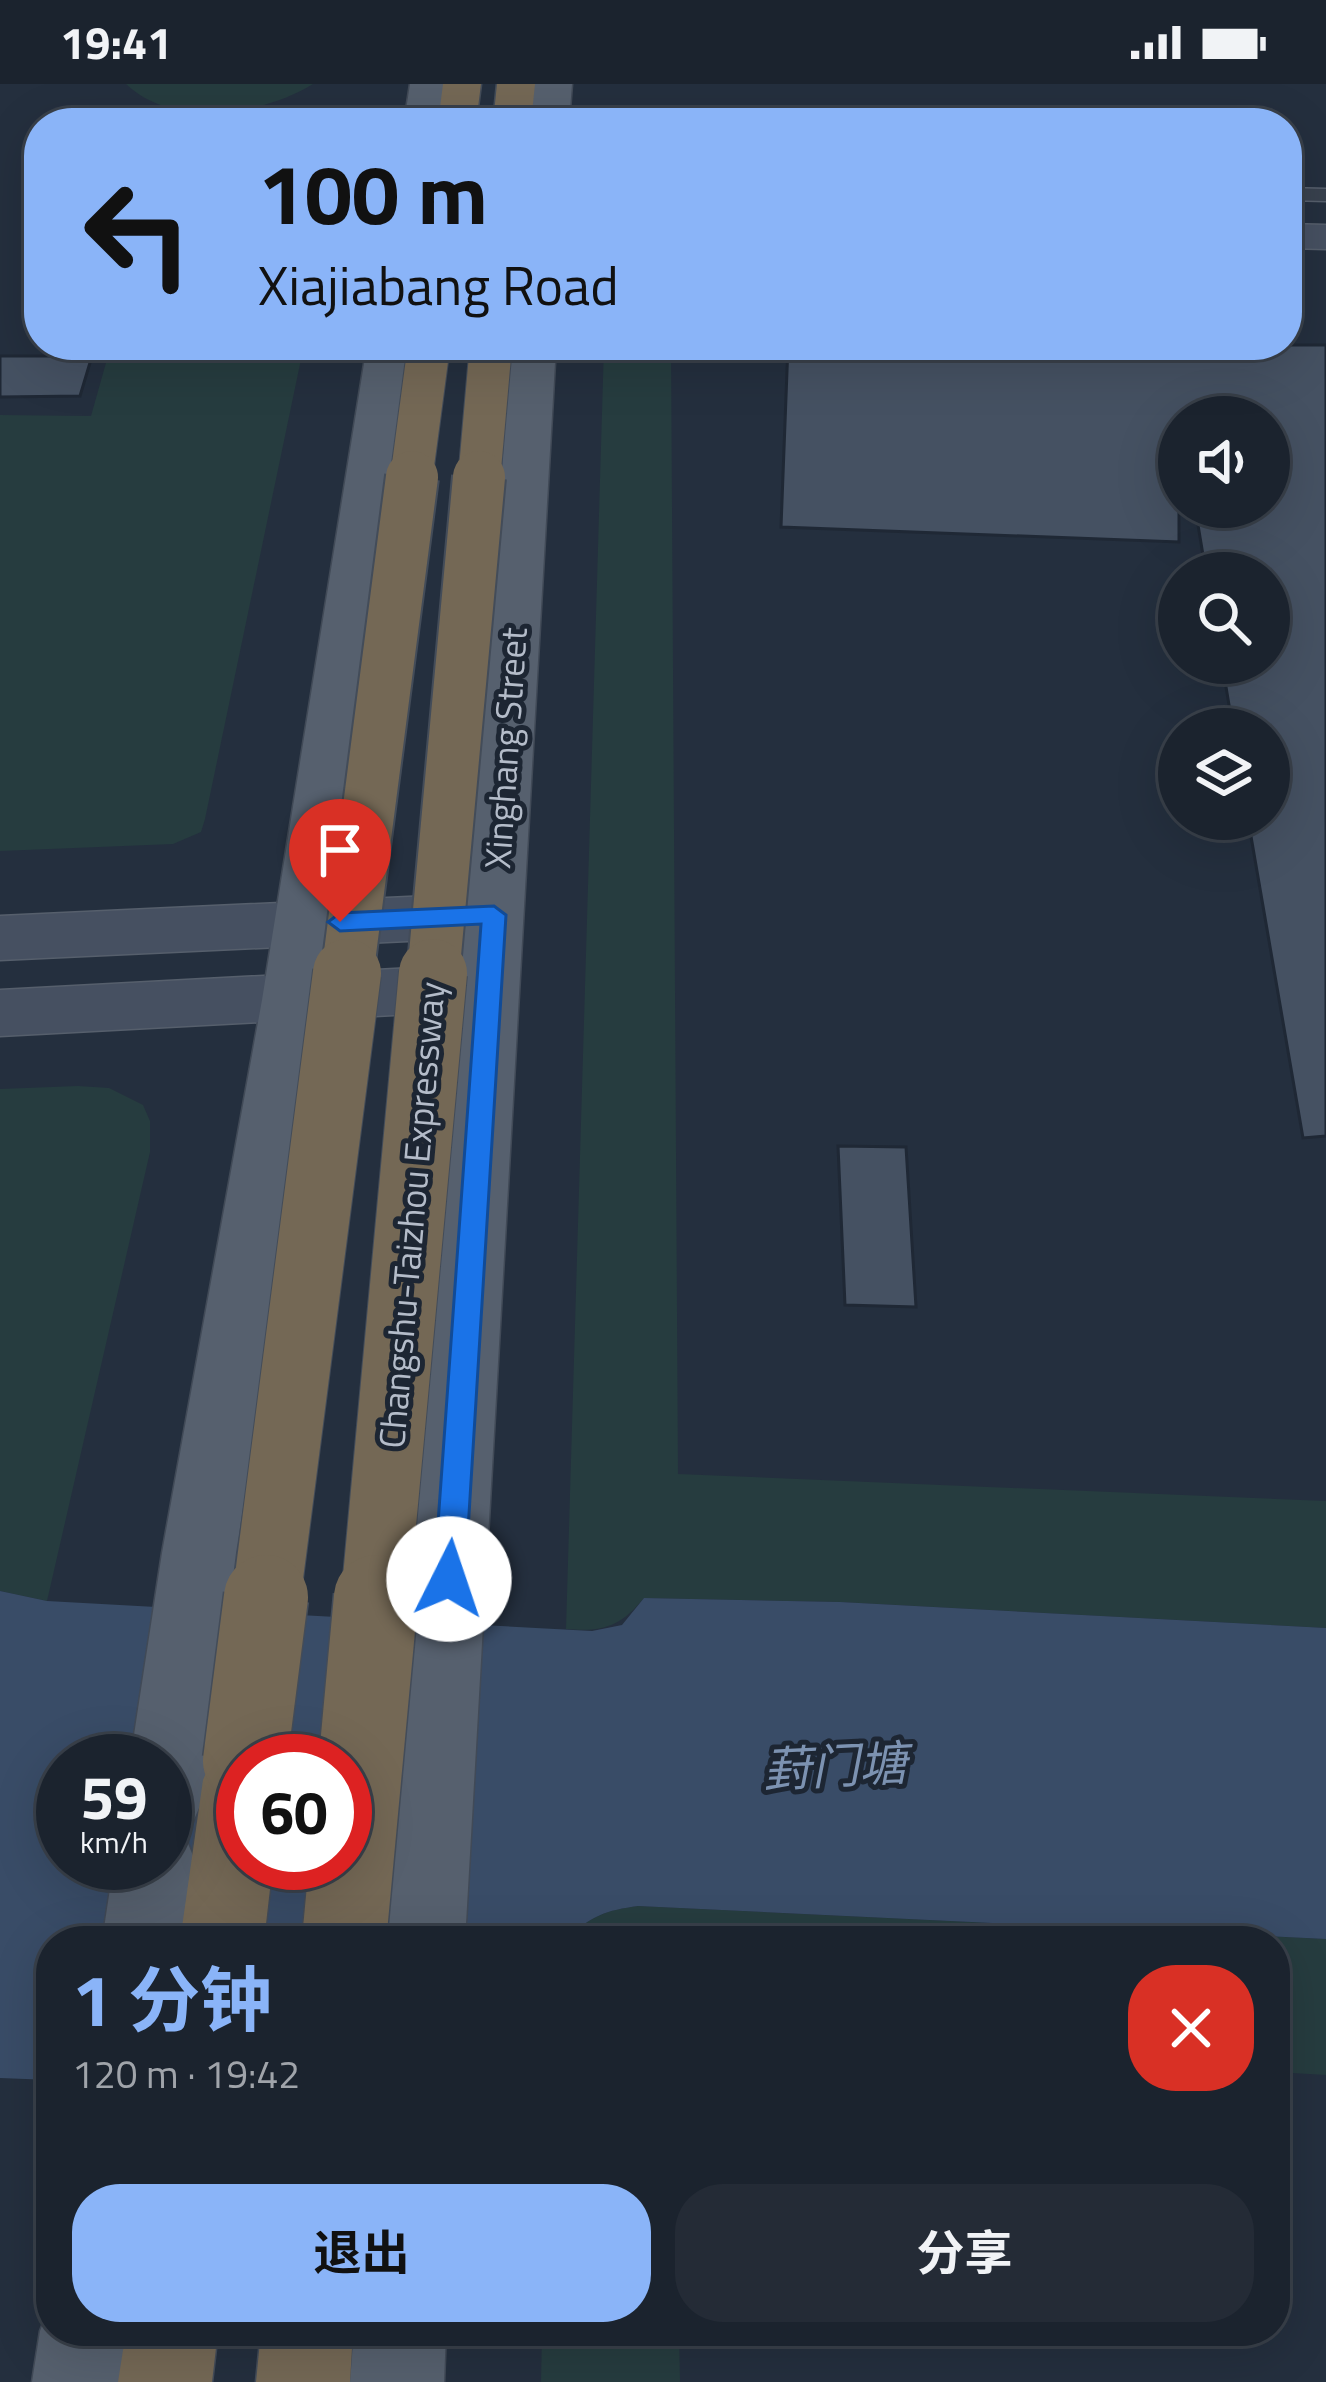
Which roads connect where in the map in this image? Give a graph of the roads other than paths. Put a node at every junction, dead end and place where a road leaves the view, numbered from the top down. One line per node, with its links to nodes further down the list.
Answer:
1 (387, 360): 6 (main road)
2 (427, 360): 12 (highway, bridge)
3 (490, 360): 17 (highway, Changshu-Taizhou Expressway, bridge)
4 (533, 360): 5 (main road, Xinghang Street)
5 (494, 915): 6 (main road); 8 (main road, Xinghang Street)
6 (301, 924): 7 (main road); 9 (main road)
7 (0, 938)
8 (489, 987): 9 (main road); 18 (main road, Xinghang Street)
9 (292, 1000): 10 (main road); 11 (main road)
10 (0, 1013)
11 (173, 1734)
12 (249, 1734)
13 (151, 1890): 15 (main road)
14 (229, 1890): 16 (highway)
15 (146, 1926)
16 (224, 1926)
17 (345, 1926)
18 (424, 1926)
19 (84, 2346): 23 (main road)
20 (170, 2346): 24 (highway)
21 (307, 2346): 25 (highway)
22 (399, 2346): 26 (main road)
23 (79, 2382)
24 (165, 2382)
25 (303, 2382)
26 (397, 2382)

